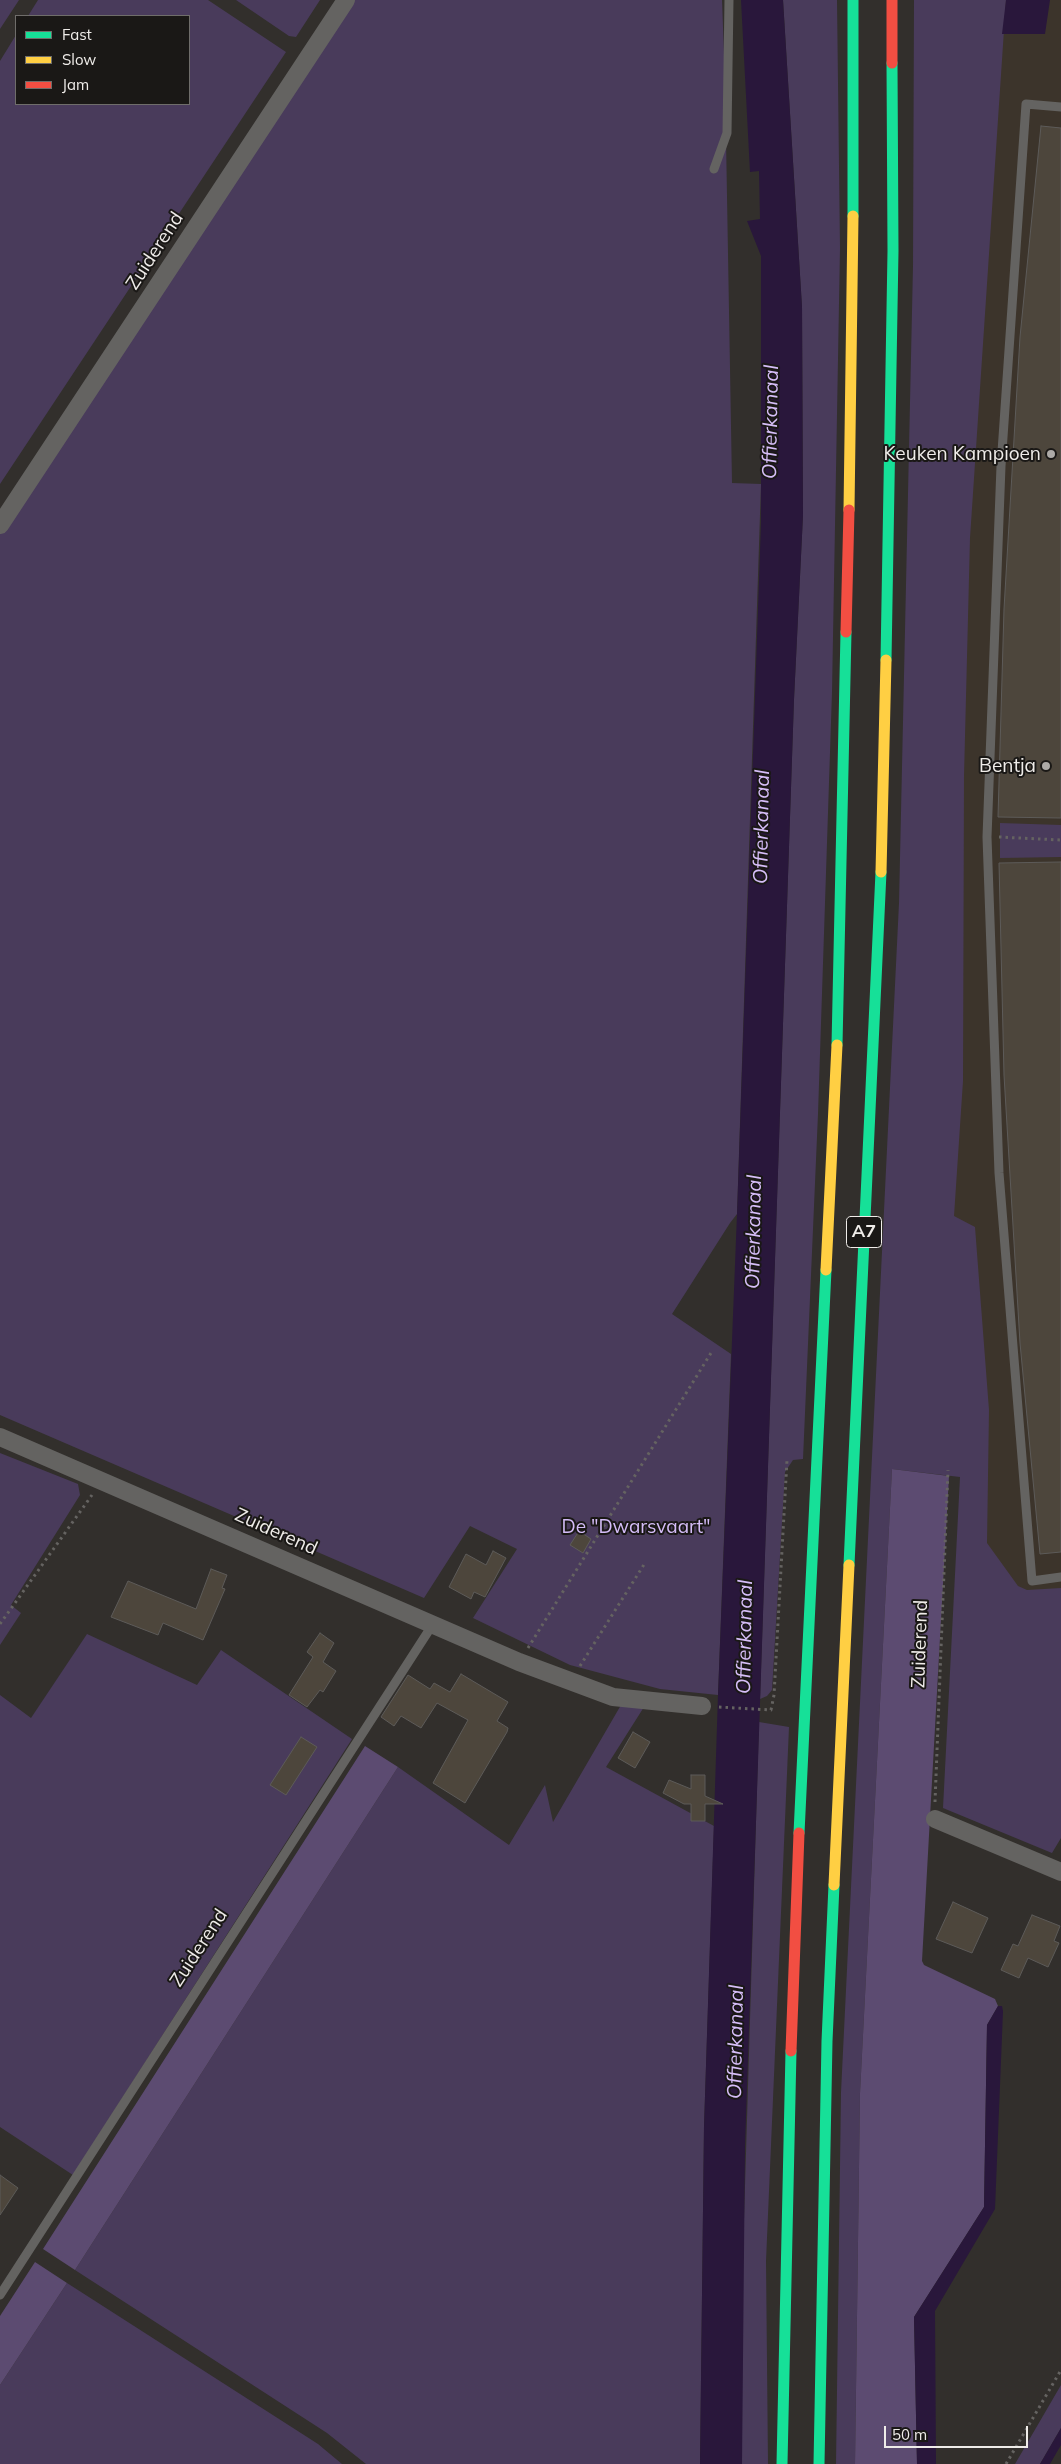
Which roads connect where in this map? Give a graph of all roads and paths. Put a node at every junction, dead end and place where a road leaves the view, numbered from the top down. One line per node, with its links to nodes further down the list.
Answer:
1 (346, 0): 7 (street, Zuiderend)
2 (729, 0): 6 (lane)
3 (853, 0): 26 (highway, A7)
4 (892, 0): 27 (highway, A7)
5 (1061, 107): 8 (lane)
6 (714, 169)
7 (0, 525)
8 (987, 837): 9 (path); 16 (lane)
9 (1061, 840)
10 (711, 1353): 19 (path)
11 (0, 1437): 14 (street, Zuiderend)
12 (787, 1460): 21 (path)
13 (948, 1470): 22 (path, Zuiderend)
14 (102, 1480): 17 (path); 18 (street, Zuiderend)
15 (645, 1563): 20 (path)
16 (1061, 1577)
17 (0, 1624)
18 (433, 1624): 19 (street, Zuiderend); 24 (lane, Zuiderend)
19 (519, 1662): 20 (street, Zuiderend)
20 (571, 1681): 21 (street, Zuiderend)
21 (707, 1707)
22 (935, 1819): 23 (street)
23 (1061, 1872)
24 (0, 2295)
25 (1061, 2370): 28 (path)
26 (782, 2464)
27 (819, 2464)
28 (1006, 2464)

